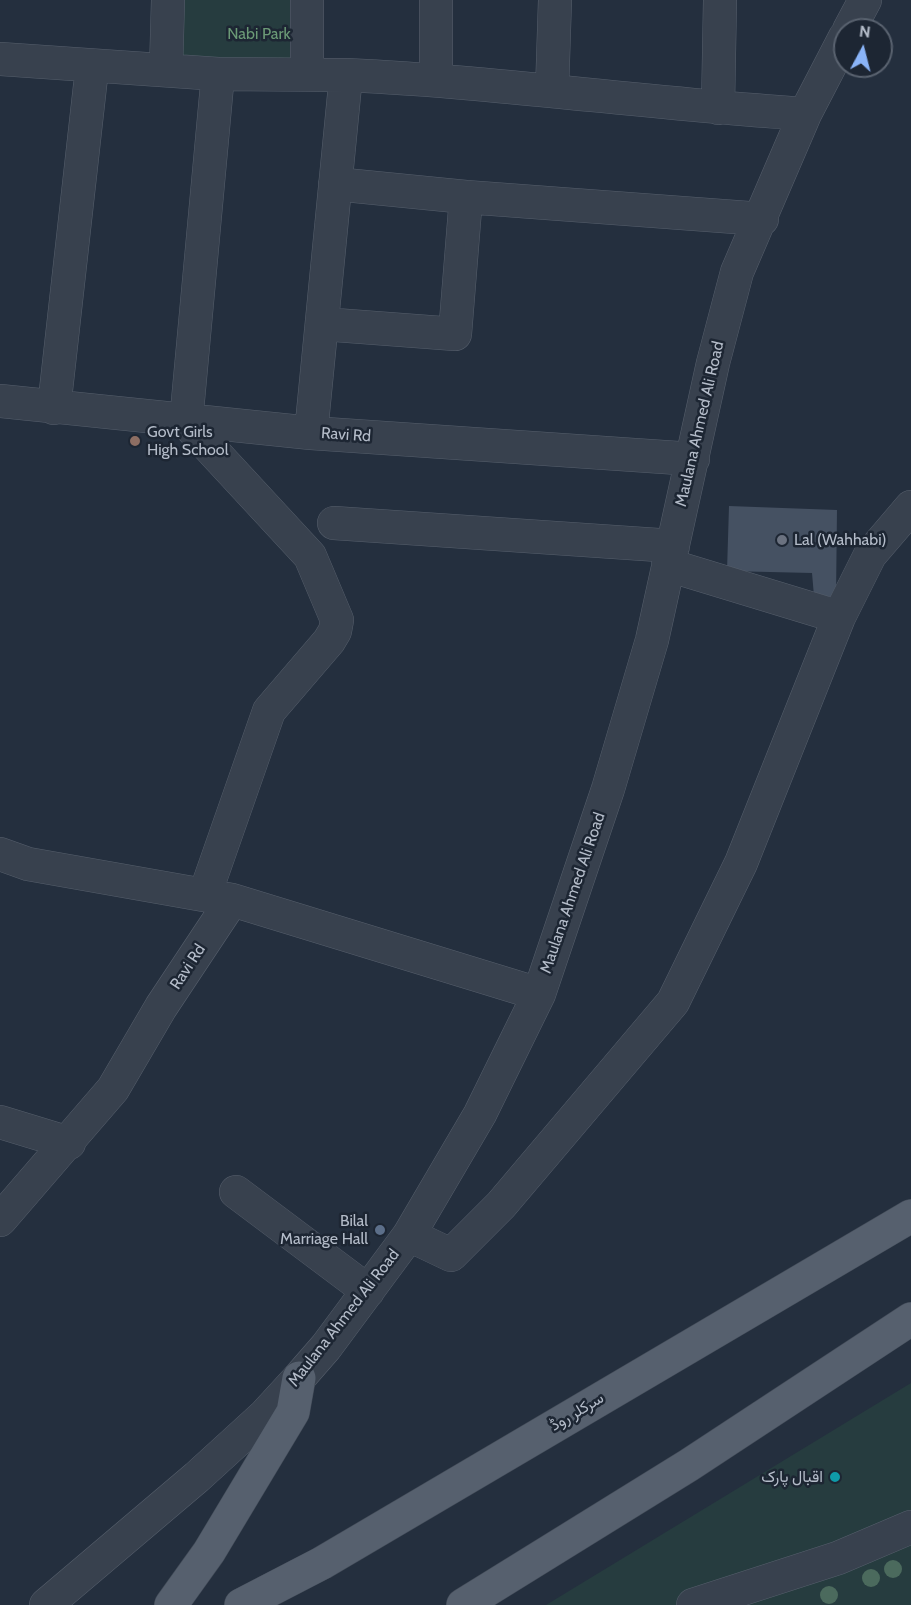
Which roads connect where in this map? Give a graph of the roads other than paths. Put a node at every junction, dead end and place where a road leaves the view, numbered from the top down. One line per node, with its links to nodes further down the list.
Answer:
1 (168, 0): 11 (street)
2 (308, 0): 13 (street)
3 (436, 0): 15 (street)
4 (555, 0): 16 (street)
5 (720, 0): 17 (street)
6 (865, 0): 7 (street)
7 (855, 18)
8 (0, 59): 10 (street)
9 (833, 61): 18 (street, Maulana Ahmed Ali Road)
10 (92, 68): 11 (street); 24 (street)
11 (165, 70): 12 (street)
12 (218, 74): 13 (street); 25 (street)
13 (307, 74): 14 (street)
14 (346, 75): 15 (street); 19 (street)
15 (436, 79): 16 (street)
16 (552, 91): 17 (street)
17 (718, 108): 18 (street)
18 (806, 114): 21 (street, Maulana Ahmed Ali Road)
19 (335, 184): 20 (street); 22 (street)
20 (466, 197): 21 (street); 22 (street)
21 (762, 219): 27 (street, Maulana Ahmed Ali Road)
22 (322, 324): 26 (street)
23 (0, 401): 24 (street, Ravi Rd)
24 (54, 408): 25 (street, Ravi Rd)
25 (186, 422): 26 (street, Ravi Rd); 33 (street, Ravi Rd)
26 (311, 433): 27 (street, Ravi Rd)
27 (693, 459): 30 (street, Maulana Ahmed Ali Road)
28 (911, 507): 31 (street)
29 (334, 523): 30 (street)
30 (670, 556): 31 (street); 34 (street, Maulana Ahmed Ali Road)
31 (839, 617): 40 (street)
32 (0, 855): 33 (street)
33 (218, 897): 34 (street); 36 (street, Ravi Rd)
34 (539, 994): 40 (street, Maulana Ahmed Ali Road)
35 (0, 1122): 36 (street)
36 (69, 1143): 39 (street, Ravi Rd)
37 (236, 1192): 41 (street)
38 (911, 1216): 49 (main road, سرکلر روڈ)
39 (0, 1220)
40 (409, 1235): 41 (street, Maulana Ahmed Ali Road)
41 (368, 1291): 45 (street, Maulana Ahmed Ali Road)
42 (911, 1319): 44 (main road)
43 (911, 1338): 44 (main road)
44 (850, 1358): 50 (main road)
45 (299, 1378): 47 (street, Maulana Ahmed Ali Road); 48 (main road)
46 (911, 1527): 51 (street)
47 (46, 1605)
48 (171, 1605)
49 (241, 1605)
50 (463, 1605)
51 (693, 1605)

